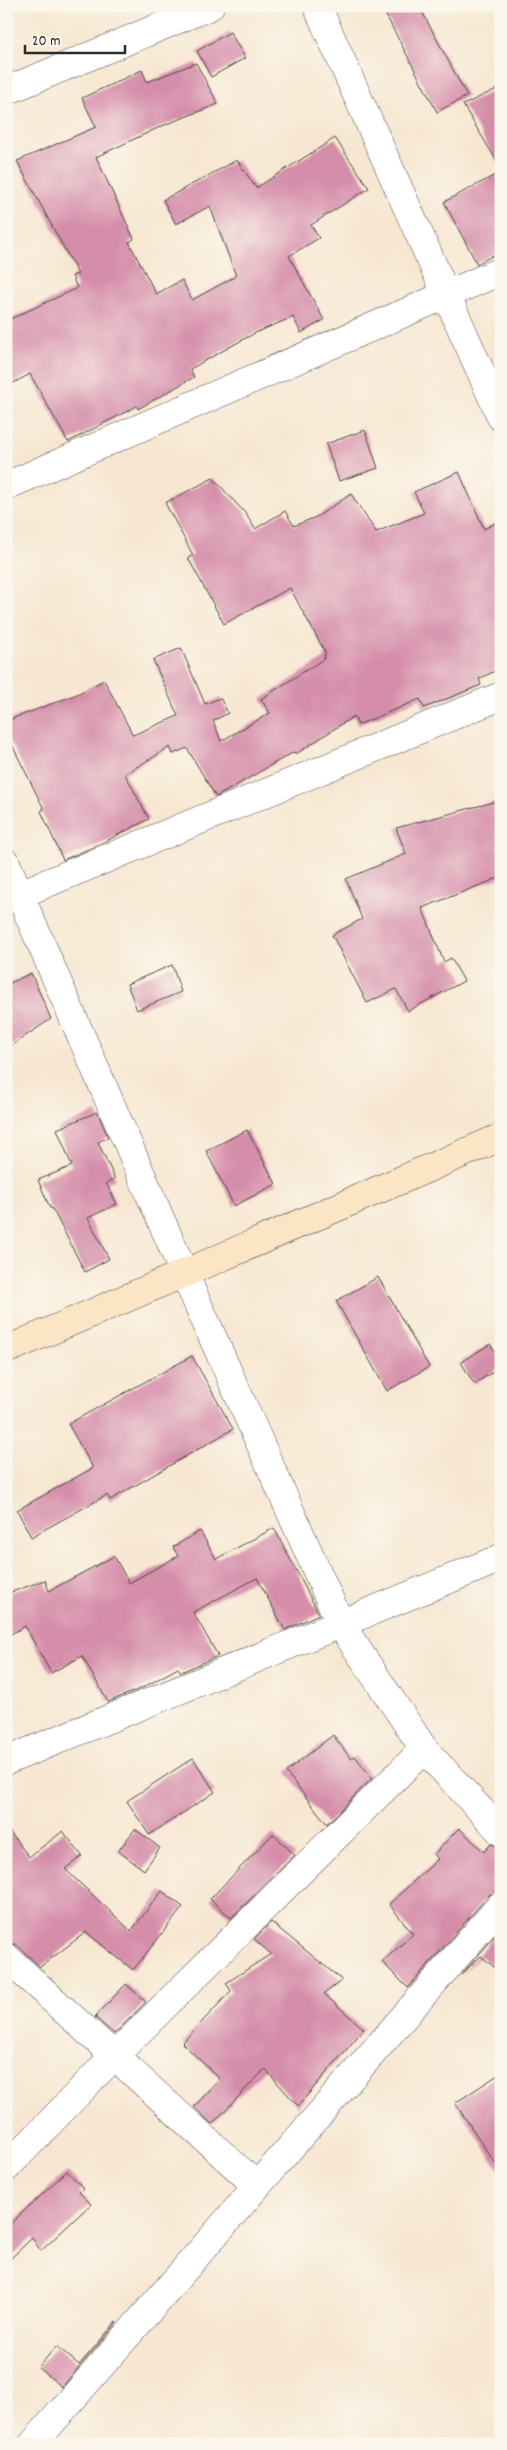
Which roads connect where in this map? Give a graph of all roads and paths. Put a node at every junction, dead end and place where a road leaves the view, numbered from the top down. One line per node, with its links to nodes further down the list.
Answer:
1 (210, 6): 3 (street)
2 (317, 6): 5 (street)
3 (6, 91)
4 (501, 271): 5 (street)
5 (446, 294): 6 (street); 7 (street)
6 (501, 417)
7 (6, 486)
8 (501, 696): 10 (street)
9 (6, 864): 10 (street)
10 (13, 897): 12 (street)
11 (501, 1137): 12 (street)
12 (184, 1273): 13 (street); 15 (street)
13 (6, 1350)
14 (501, 1558): 15 (street)
15 (341, 1625): 16 (street); 17 (street)
16 (424, 1749): 18 (street); 21 (street)
17 (6, 1761)
18 (501, 1832)
19 (501, 1905): 23 (street)
20 (6, 1957): 21 (street)
21 (114, 2056): 22 (street); 23 (street)
22 (6, 2168)
23 (257, 2186): 24 (street)
24 (33, 2444)

